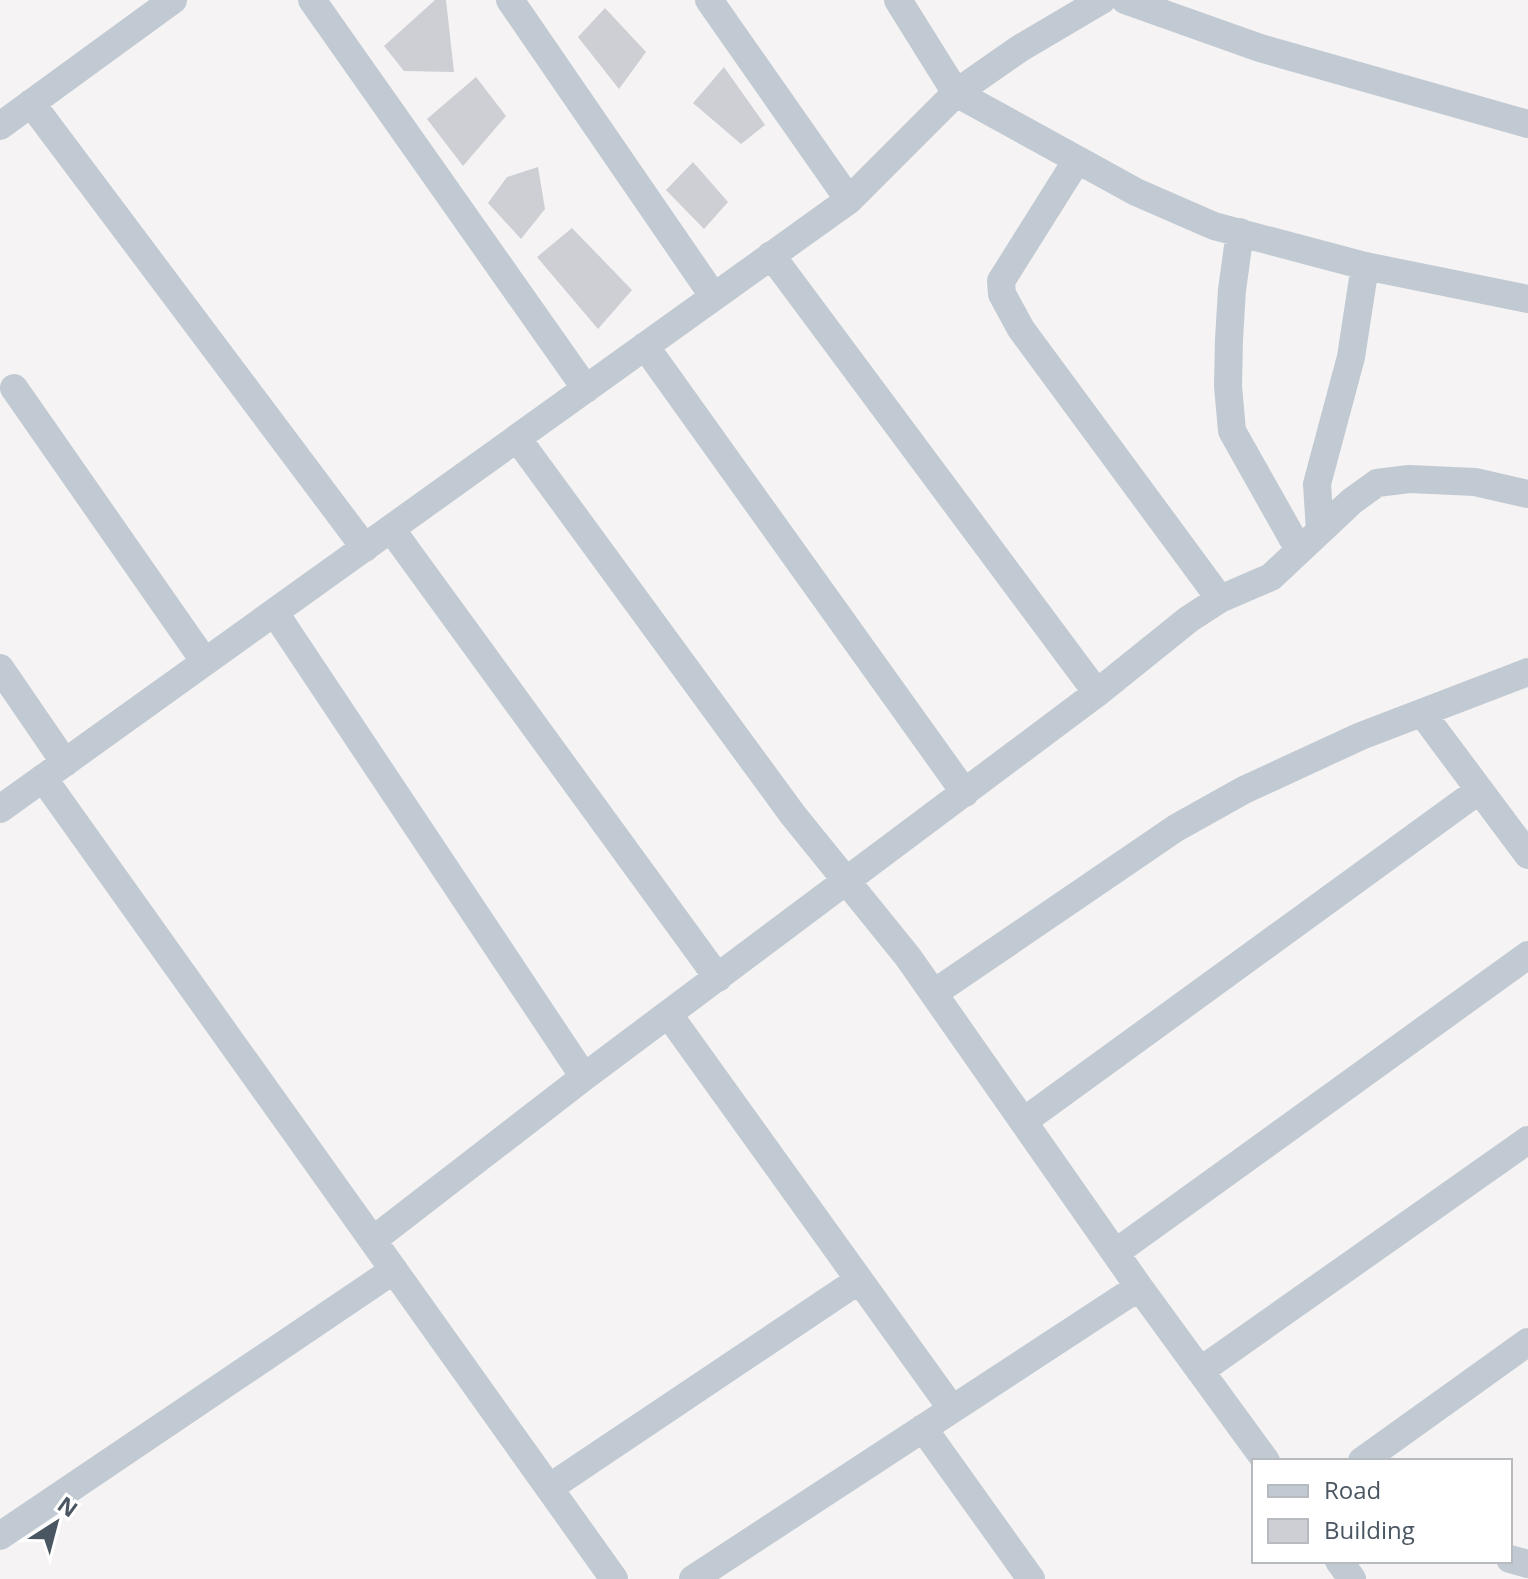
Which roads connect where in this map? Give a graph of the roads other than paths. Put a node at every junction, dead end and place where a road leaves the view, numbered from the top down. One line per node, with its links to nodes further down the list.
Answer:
1 (312, 0): 21 (street)
2 (510, 0): 17 (street)
3 (709, 0): 13 (street)
4 (898, 0): 8 (street)
5 (1102, 0): 8 (street)
6 (1125, 0): 10 (street)
7 (172, 1): 9 (street)
8 (956, 93): 12 (street); 13 (street)
9 (31, 103): 11 (street); 26 (street)
10 (1528, 124)
11 (0, 126)
12 (1077, 160): 14 (street); 28 (street)
13 (849, 200): 15 (street)
14 (1240, 232): 16 (street); 27 (street)
15 (771, 255): 17 (street); 33 (street)
16 (1365, 266): 18 (street); 25 (street)
17 (714, 297): 19 (street)
18 (1528, 299)
19 (645, 346): 21 (street); 37 (street)
20 (14, 388): 30 (street)
21 (586, 389): 22 (street)
22 (517, 438): 24 (street); 40 (street)
23 (1528, 494): 25 (street)
24 (391, 529): 26 (street); 42 (street)
25 (1320, 531): 27 (street)
26 (365, 548): 29 (street)
27 (1299, 550): 28 (street)
28 (1220, 599): 33 (street)
29 (275, 613): 30 (street); 45 (street)
30 (205, 662): 35 (street)
31 (0, 668): 35 (street)
32 (1528, 672): 34 (street)
33 (1097, 693): 37 (street)
34 (1422, 713): 36 (street); 43 (street)
35 (54, 771): 38 (street); 48 (street)
36 (1478, 791): 39 (street); 46 (street)
37 (965, 793): 40 (street)
38 (0, 809)
39 (1528, 855)
40 (848, 882): 42 (street); 43 (street)
41 (1528, 955): 49 (street)
42 (718, 978): 44 (street)
43 (934, 993): 46 (street)
44 (669, 1015): 45 (street); 51 (street)
45 (584, 1077): 48 (street)
46 (1024, 1121): 49 (street)
47 (1525, 1149): 54 (street)
48 (373, 1240): 50 (street)
49 (1115, 1253): 52 (street)
50 (394, 1270): 59 (street); 60 (street)
51 (859, 1280): 55 (street); 59 (street)
52 (1139, 1287): 54 (street); 55 (street)
53 (1528, 1342): 58 (street)
54 (1200, 1371): 57 (street)
55 (952, 1409): 56 (street)
56 (923, 1428): 62 (street); 63 (street)
57 (1265, 1459)
58 (1365, 1459)
59 (549, 1488): 61 (street)
60 (0, 1536)
61 (614, 1579)
62 (693, 1579)
63 (1031, 1579)

